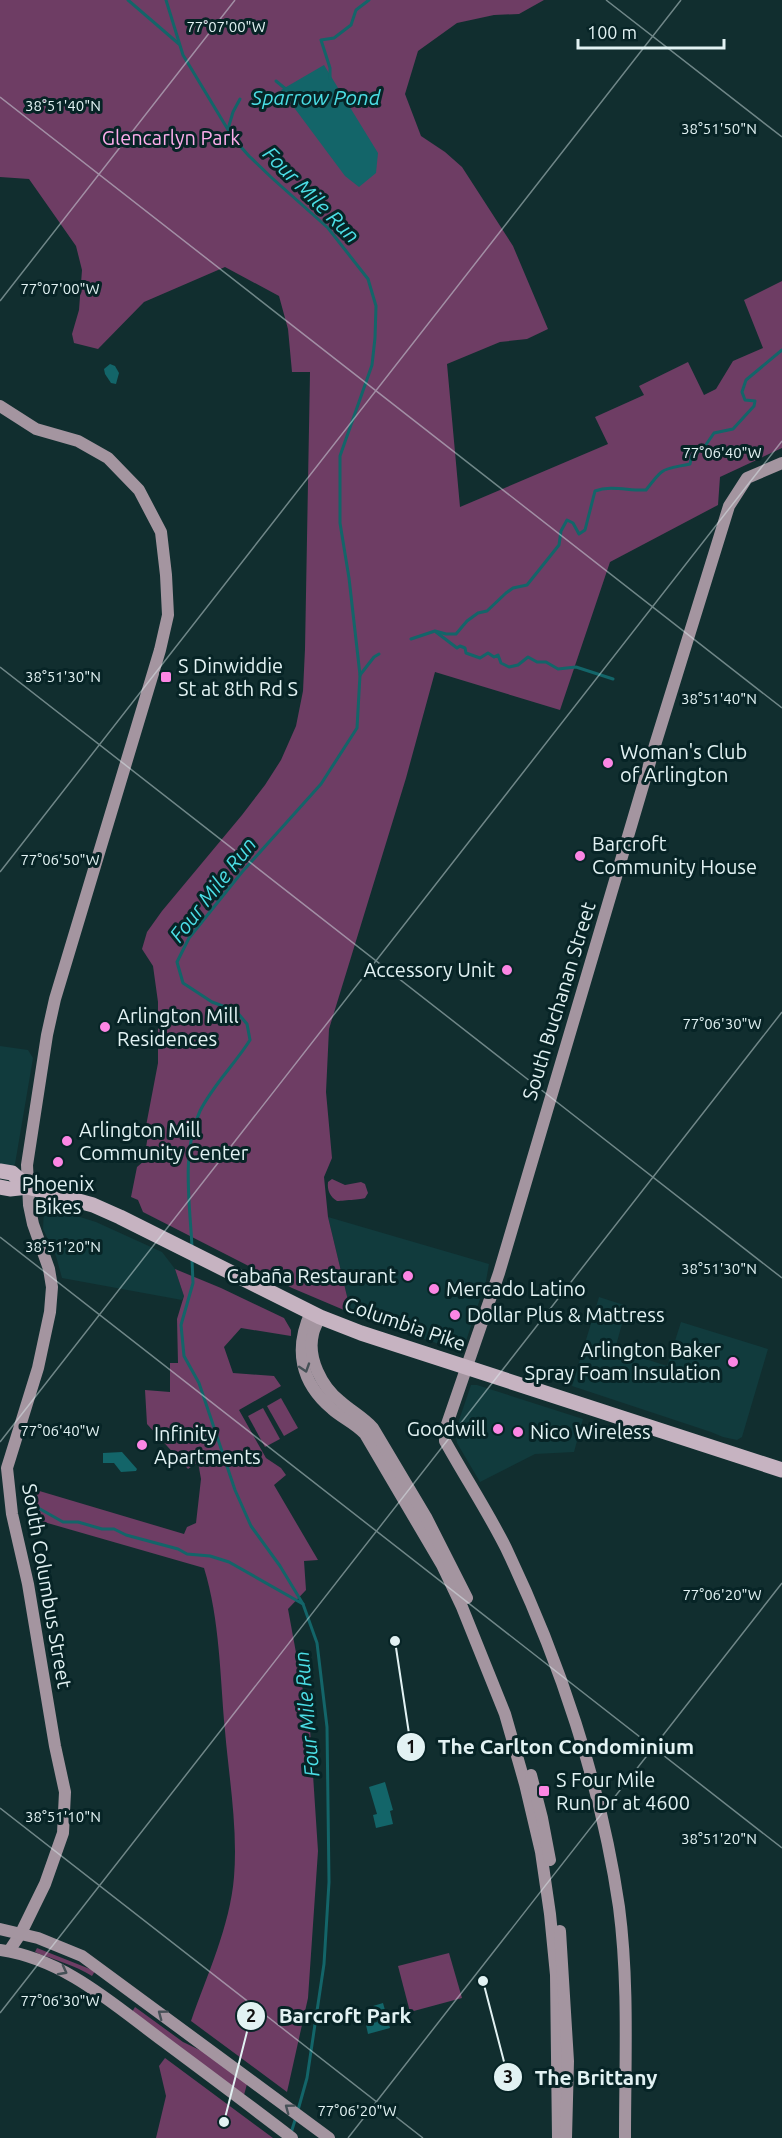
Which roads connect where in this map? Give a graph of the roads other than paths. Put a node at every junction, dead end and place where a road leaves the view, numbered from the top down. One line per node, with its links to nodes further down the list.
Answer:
1 (0, 406): 5 (street, South Columbus Street)
2 (782, 463): 7 (street, South Buchanan Street)
3 (0, 1171): 5 (main road, Columbia Pike)
4 (0, 1187): 5 (main road, Columbia Pike)
5 (28, 1187): 6 (main road, Columbia Pike); 10 (street, South Columbus Street)
6 (315, 1314): 7 (main road, Columbia Pike); 14 (street, one-way to 14); 15 (street)
7 (466, 1368): 8 (main road, Columbia Pike); 16 (street, South Buchanan Street)
8 (782, 1470)
9 (0, 1929): 10 (street)
10 (21, 1933): 11 (street, South Columbus Street); 13 (street, one-way to 10)
11 (4, 1951): 12 (street, one-way to 12)
12 (292, 2138)
13 (329, 2138)
14 (558, 2138)
15 (566, 2138)
16 (625, 2138)

